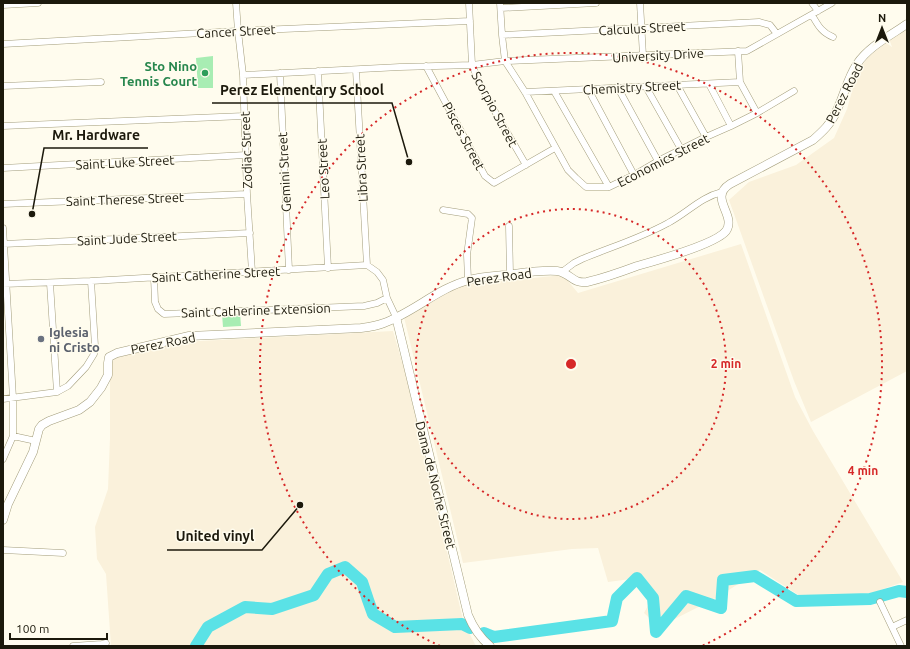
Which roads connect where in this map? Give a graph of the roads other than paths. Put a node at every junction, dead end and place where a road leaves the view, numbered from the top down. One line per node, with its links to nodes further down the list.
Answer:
1 (38, 3): 8 (street)
2 (236, 3): 14 (street, Zodiac Street)
3 (469, 3): 11 (street, Scorpio Street)
4 (596, 3): 9 (street)
5 (640, 3): 13 (street)
6 (812, 3): 10 (street)
7 (832, 3): 10 (street, University Drive)
8 (3, 5)
9 (501, 5): 16 (street, Economics Street)
10 (815, 13): 15 (street, University Drive); 17 (street)
11 (470, 21): 14 (street, Cancer Street); 22 (street, Scorpio Street)
12 (907, 24): 52 (street, Perez Road)
13 (641, 28): 15 (street, Calculus Street); 16 (street, Calculus Street); 20 (street)
14 (238, 31): 18 (street, Cancer Street); 27 (street, Zodiac Street)
15 (777, 34): 19 (street, University Drive)
16 (502, 35): 21 (street, Economics Street)
17 (833, 37)
18 (3, 44)
19 (738, 51): 20 (street, University Drive); 29 (street)
20 (643, 56): 21 (street, University Drive)
21 (505, 61): 22 (street, University Drive); 38 (street, Economics Street)
22 (472, 65): 23 (street, University Drive); 48 (street, Scorpio Street)
23 (426, 66): 24 (street, University Drive); 48 (street, Pisces Street)
24 (356, 70): 25 (street, University Drive); 60 (street, Libra Street)
25 (318, 71): 26 (street, University Drive); 61 (street, Leo Street)
26 (280, 73): 27 (street, University Drive); 62 (street, Gemini Street)
27 (243, 75): 40 (street, Zodiac Street)
28 (101, 82): 32 (street)
29 (740, 82): 30 (street, Chemistry Street); 39 (street)
30 (709, 84): 31 (street, Chemistry Street); 42 (street)
31 (677, 85): 33 (street, Chemistry Street); 43 (street)
32 (3, 86)
33 (646, 86): 34 (street, Chemistry Street); 45 (street)
34 (618, 88): 35 (street, Chemistry Street); 47 (street)
35 (588, 89): 36 (street, Chemistry Street); 50 (street)
36 (554, 91): 38 (street, Chemistry Street); 51 (street)
37 (794, 91): 39 (street, Economics Street)
38 (525, 92): 44 (street, Economics Street)
39 (757, 113): 42 (street, Economics Street)
40 (244, 116): 41 (street); 46 (street, Zodiac Street)
41 (3, 126)
42 (731, 126): 43 (street, Economics Street)
43 (706, 137): 45 (street, Economics Street)
44 (555, 148): 48 (street, Pisces Street); 51 (street, Economics Street)
45 (681, 149): 47 (street, Economics Street)
46 (246, 156): 49 (street, Saint Luke Street); 53 (street, Zodiac Street)
47 (658, 161): 50 (street, Economics Street)
48 (526, 165)
49 (3, 168)
50 (634, 175): 51 (street, Economics Street)
51 (610, 187)
52 (722, 192): 64 (street); 64 (street, Perez Road)
53 (247, 194): 54 (street, Saint Therese Street); 58 (street, Zodiac Street)
54 (3, 204)
55 (443, 210): 67 (street)
56 (509, 226): 65 (street)
57 (3, 228): 59 (street)
58 (250, 233): 59 (street, Saint Jude Street); 63 (street, Zodiac Street)
59 (4, 244): 70 (street)
60 (367, 266): 61 (street, Saint Catherine Street); 71 (street)
61 (328, 268): 62 (street, Saint Catherine Street)
62 (289, 270): 63 (street, Saint Catherine Street)
63 (252, 272): 66 (street, Saint Catherine Street)
64 (562, 272): 65 (street, Perez Road)
65 (510, 274): 67 (street, Perez Road)
66 (154, 277): 68 (street, Saint Catherine Street); 71 (street, Saint Catherine Extension)
67 (468, 280): 72 (street, Perez Road)
68 (91, 281): 69 (street, Saint Catherine Street); 74 (street)
69 (50, 283): 70 (street, Saint Catherine Street); 74 (street)
70 (4, 284): 73 (street)
71 (387, 298): 72 (street)
72 (396, 317): 78 (street, Perez Road); 88 (street, Dama de Noche Street)
73 (5, 320): 75 (street)
74 (57, 392): 75 (street)
75 (13, 398): 76 (street); 77 (street)
76 (3, 399)
77 (13, 436): 78 (street); 79 (street)
78 (36, 441): 80 (street, Perez Road)
79 (3, 459)
80 (3, 520)
81 (3, 550): 82 (street)
82 (63, 553)
83 (880, 602): 85 (street)
84 (907, 620): 85 (street)
85 (892, 627): 89 (street)
86 (106, 643): 87 (street)
87 (73, 646)
88 (490, 646)
89 (901, 646)

